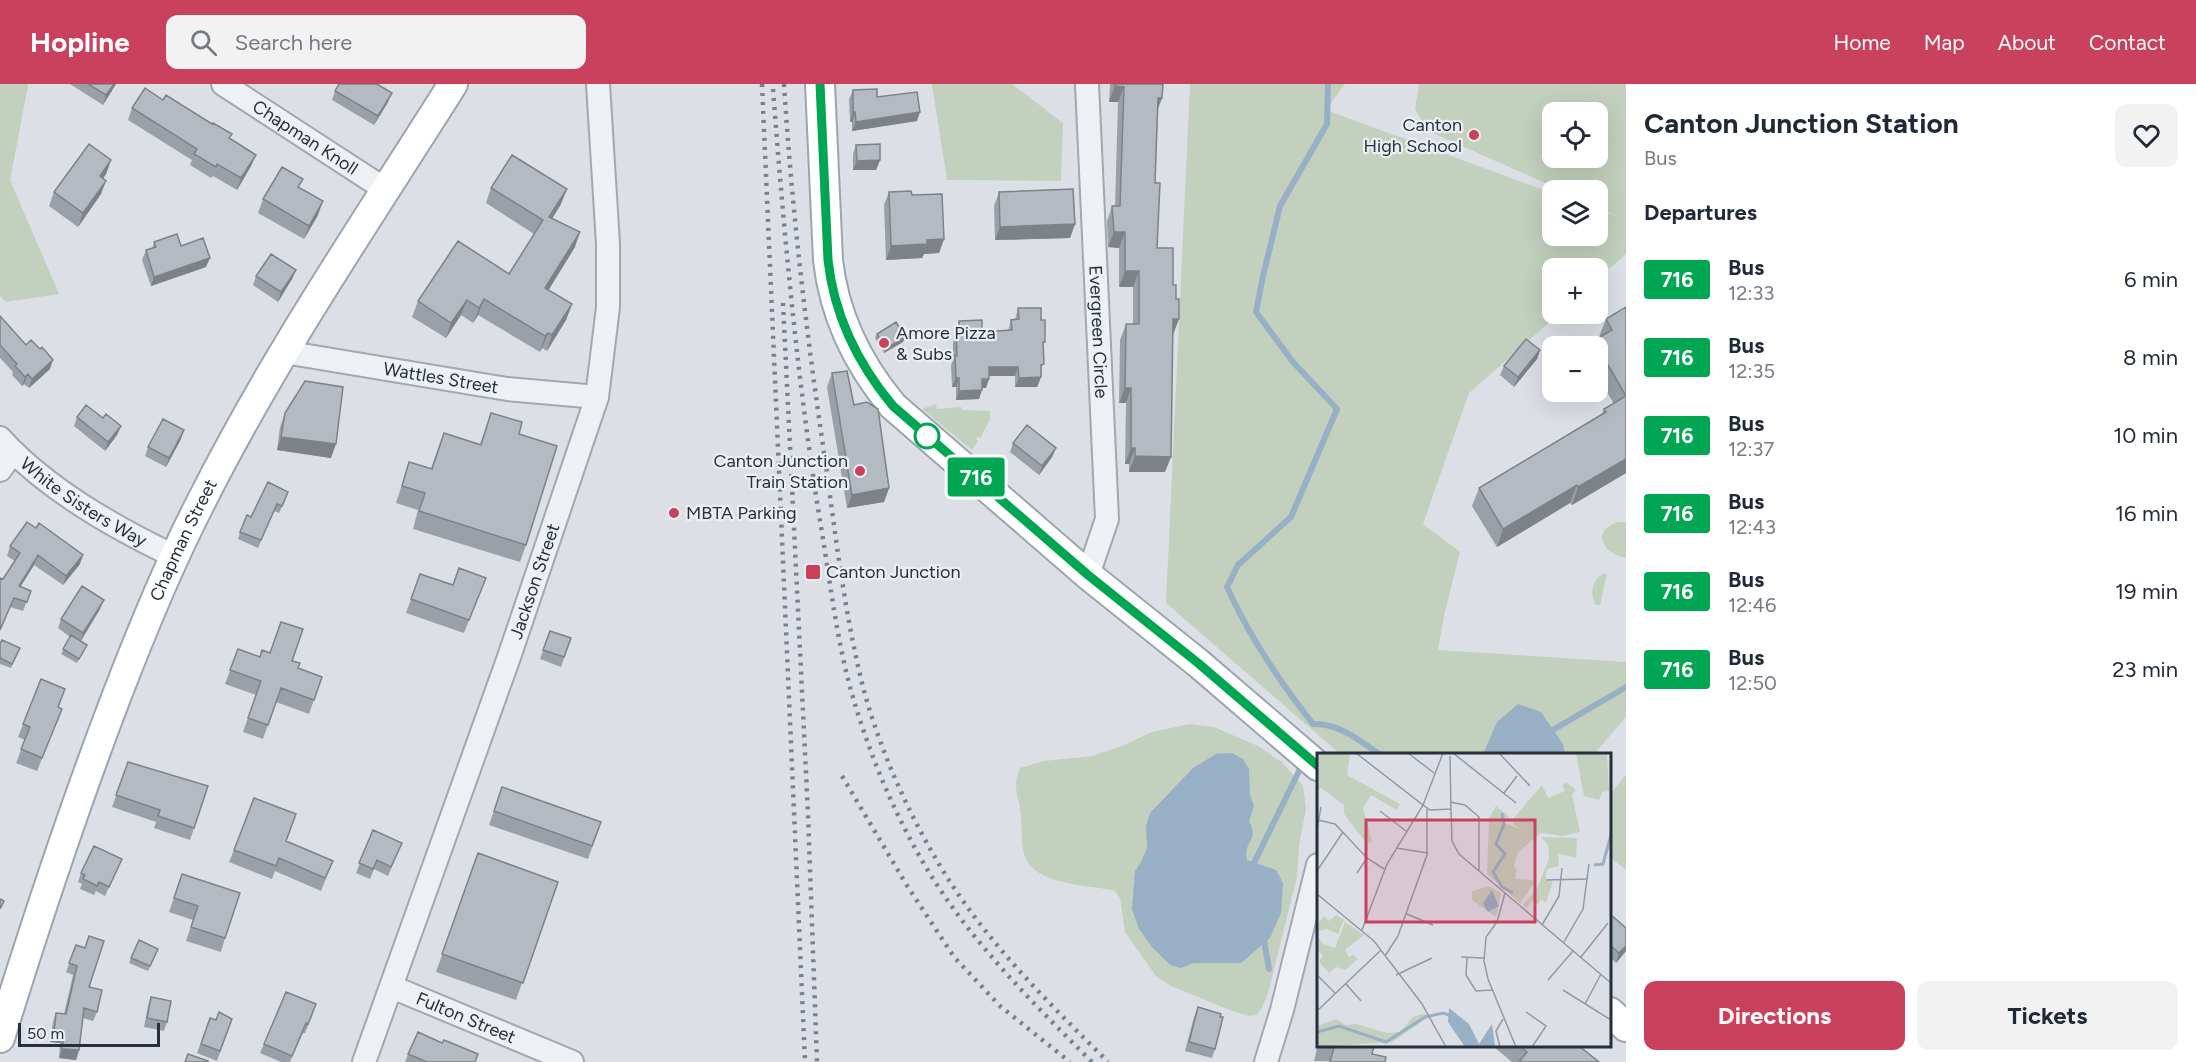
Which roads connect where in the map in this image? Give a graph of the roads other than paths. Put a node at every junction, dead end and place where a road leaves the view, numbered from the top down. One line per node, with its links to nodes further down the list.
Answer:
1 (223, 84): 6 (street, Chapman Knoll)
2 (453, 84): 6 (main road, Chapman Street)
3 (598, 84): 8 (street, Jackson Street)
4 (820, 84): 11 (main road)
5 (1087, 84): 11 (street, Evergreen Circle)
6 (386, 190): 7 (main road, Chapman Street)
7 (285, 352): 8 (street, Wattles Street); 10 (main road, Chapman Street)
8 (597, 397): 14 (street, Jackson Street)
9 (4, 454): 10 (street, White Sisters Way)
10 (174, 556): 17 (main road, Chapman Street)
11 (1088, 575): 12 (main road)
12 (1317, 765)
13 (1317, 869): 20 (street)
14 (392, 987): 18 (street, Jackson Street); 19 (street, Fulton Street)
15 (1611, 1013): 16 (main road)
16 (1626, 1027)
17 (0, 1038)
18 (364, 1062)
19 (572, 1062)
20 (1266, 1062)

